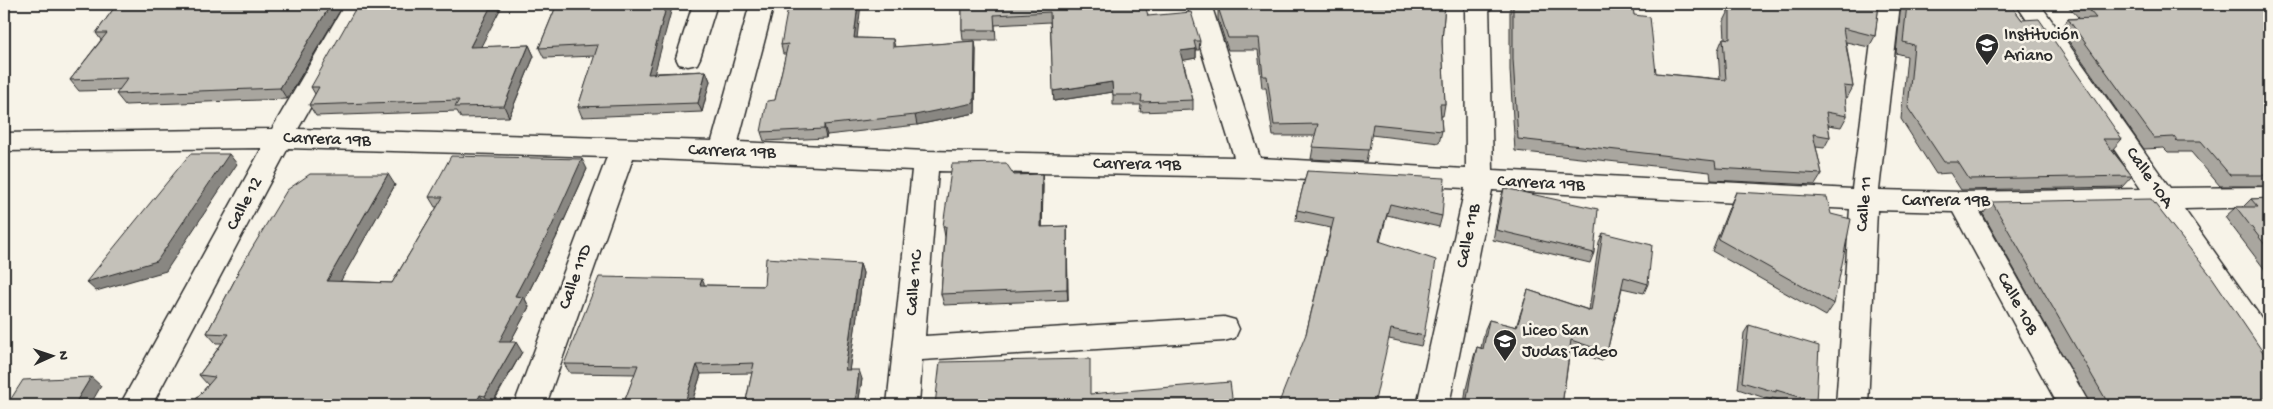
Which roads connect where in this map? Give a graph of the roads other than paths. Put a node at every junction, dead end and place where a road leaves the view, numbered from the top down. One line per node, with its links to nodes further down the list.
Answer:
1 (357, 4): 9 (street, Calle 12)
2 (706, 4): 8 (street)
3 (762, 4): 12 (street)
4 (1199, 4): 14 (street)
5 (1477, 4): 15 (street, Calle 11B)
6 (1888, 4): 18 (street, Calle 11)
7 (2028, 4): 16 (street, Calle 10A)
8 (688, 58)
9 (280, 138): 10 (street, Carrera 19B); 11 (street, Carrera 19B); 23 (street, Calle 12)
10 (4, 142)
11 (623, 149): 12 (street, Carrera 19B); 24 (street, Calle 11D)
12 (722, 151): 13 (street, Carrera 19B)
13 (926, 161): 14 (street, Carrera 19B); 21 (street, Calle 11C)
14 (1250, 167): 15 (street, Carrera 19B)
15 (1480, 180): 18 (street, Carrera 19B); 26 (street, Calle 11B)
16 (2163, 197): 17 (street, Carrera 19B); 19 (street, Carrera 19B); 22 (street, Calle 10A)
17 (2269, 197)
18 (1864, 200): 19 (street, Carrera 19B); 27 (street, Calle 11)
19 (1961, 202): 28 (street, Calle 10B)
20 (1224, 330): 21 (street)
21 (908, 349): 25 (street, Calle 11C)
22 (2269, 352)
23 (136, 405)
24 (530, 405)
25 (903, 405)
26 (1433, 405)
27 (1852, 405)
28 (2074, 405)

